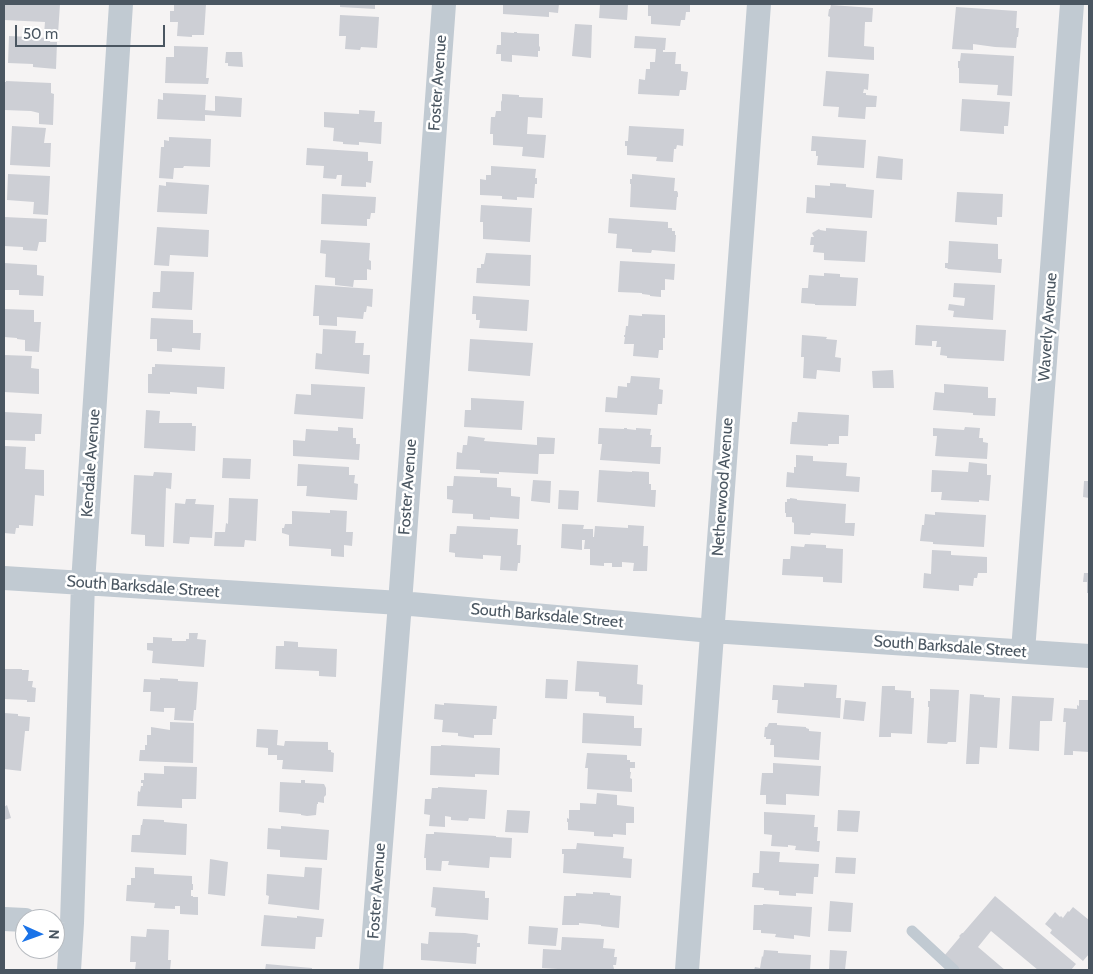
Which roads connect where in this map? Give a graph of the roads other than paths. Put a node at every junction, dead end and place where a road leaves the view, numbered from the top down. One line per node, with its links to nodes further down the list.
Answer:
1 (121, 4): 6 (street, Kendale Avenue)
2 (444, 4): 7 (street, Foster Avenue)
3 (759, 4): 8 (street, Netherwood Avenue)
4 (1072, 4): 9 (street, Waverly Avenue)
5 (4, 578): 6 (street, South Barksdale Street)
6 (83, 583): 7 (street, South Barksdale Street); 11 (street, Kendale Avenue)
7 (400, 603): 8 (street, South Barksdale Street); 15 (street, Foster Avenue)
8 (712, 631): 9 (street, South Barksdale Street); 16 (street, Netherwood Avenue)
9 (1023, 651): 10 (street, South Barksdale Street)
10 (1089, 656)
11 (65, 909)
12 (912, 931): 17 (lane)
13 (65, 932): 14 (street, Kendale Avenue)
14 (69, 970)
15 (371, 970)
16 (687, 970)
17 (954, 970)

